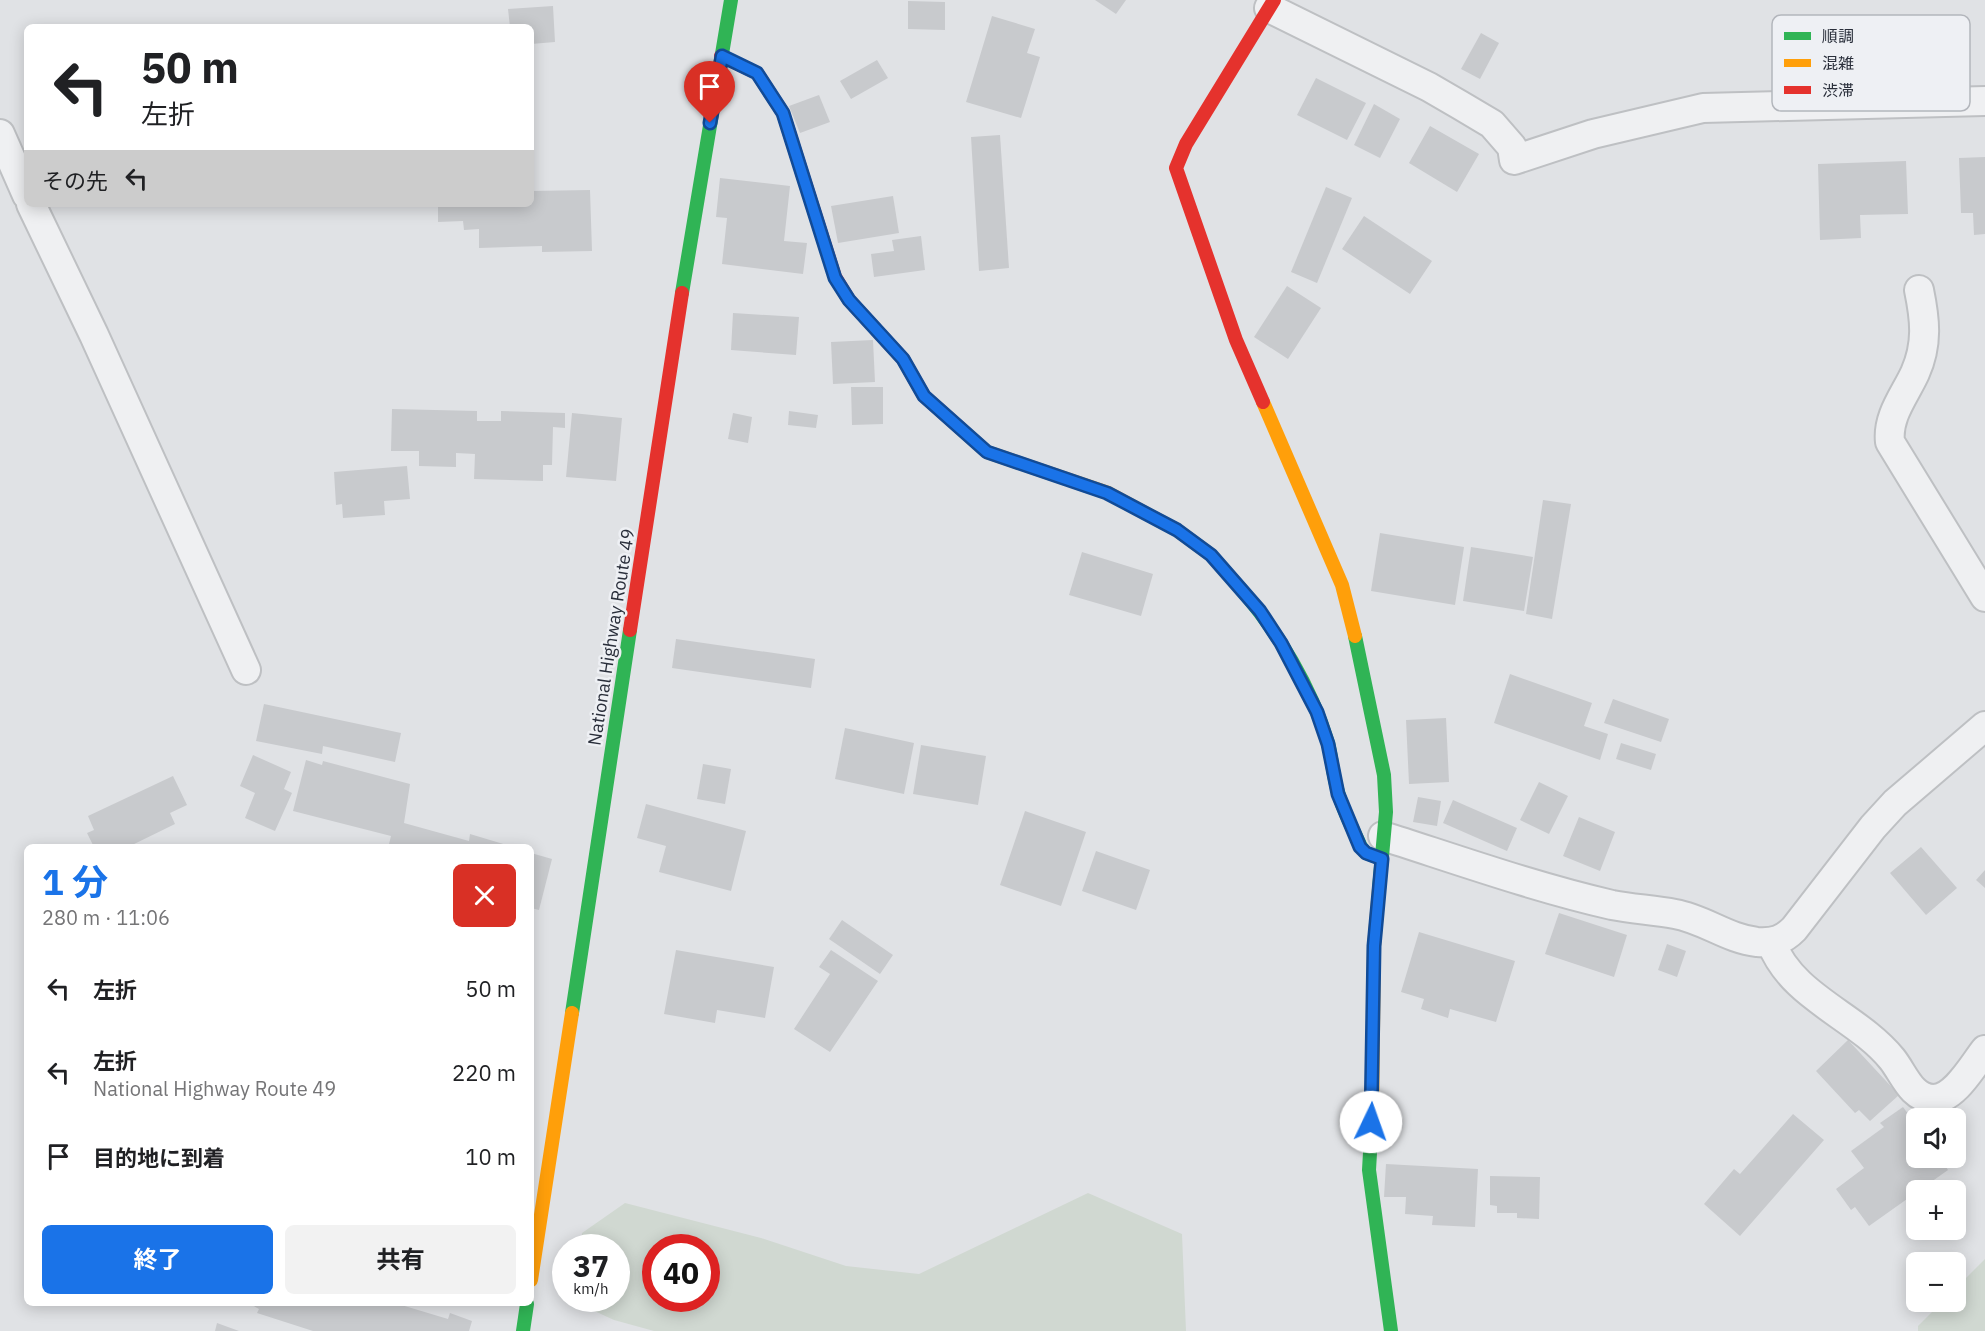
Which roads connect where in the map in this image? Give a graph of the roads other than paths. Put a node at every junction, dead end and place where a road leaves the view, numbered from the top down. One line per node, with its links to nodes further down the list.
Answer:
1 (731, 0): 3 (main road, National Highway Route 49)
2 (1271, 4): 6 (street); 14 (main road)
3 (722, 56): 14 (main road); 17 (main road, National Highway Route 49)
4 (1970, 101): 5 (street)
5 (1985, 101)
6 (1772, 106)
7 (0, 134): 8 (street)
8 (24, 188)
9 (32, 207): 12 (street)
10 (1919, 290): 11 (street)
11 (1985, 597)
12 (246, 670)
13 (1985, 726): 15 (street)
14 (1382, 847): 15 (street); 20 (main road)
15 (1771, 942): 16 (street)
16 (1985, 1050)
17 (534, 1260)
18 (527, 1306): 19 (main road)
19 (523, 1331)
20 (1391, 1331)

